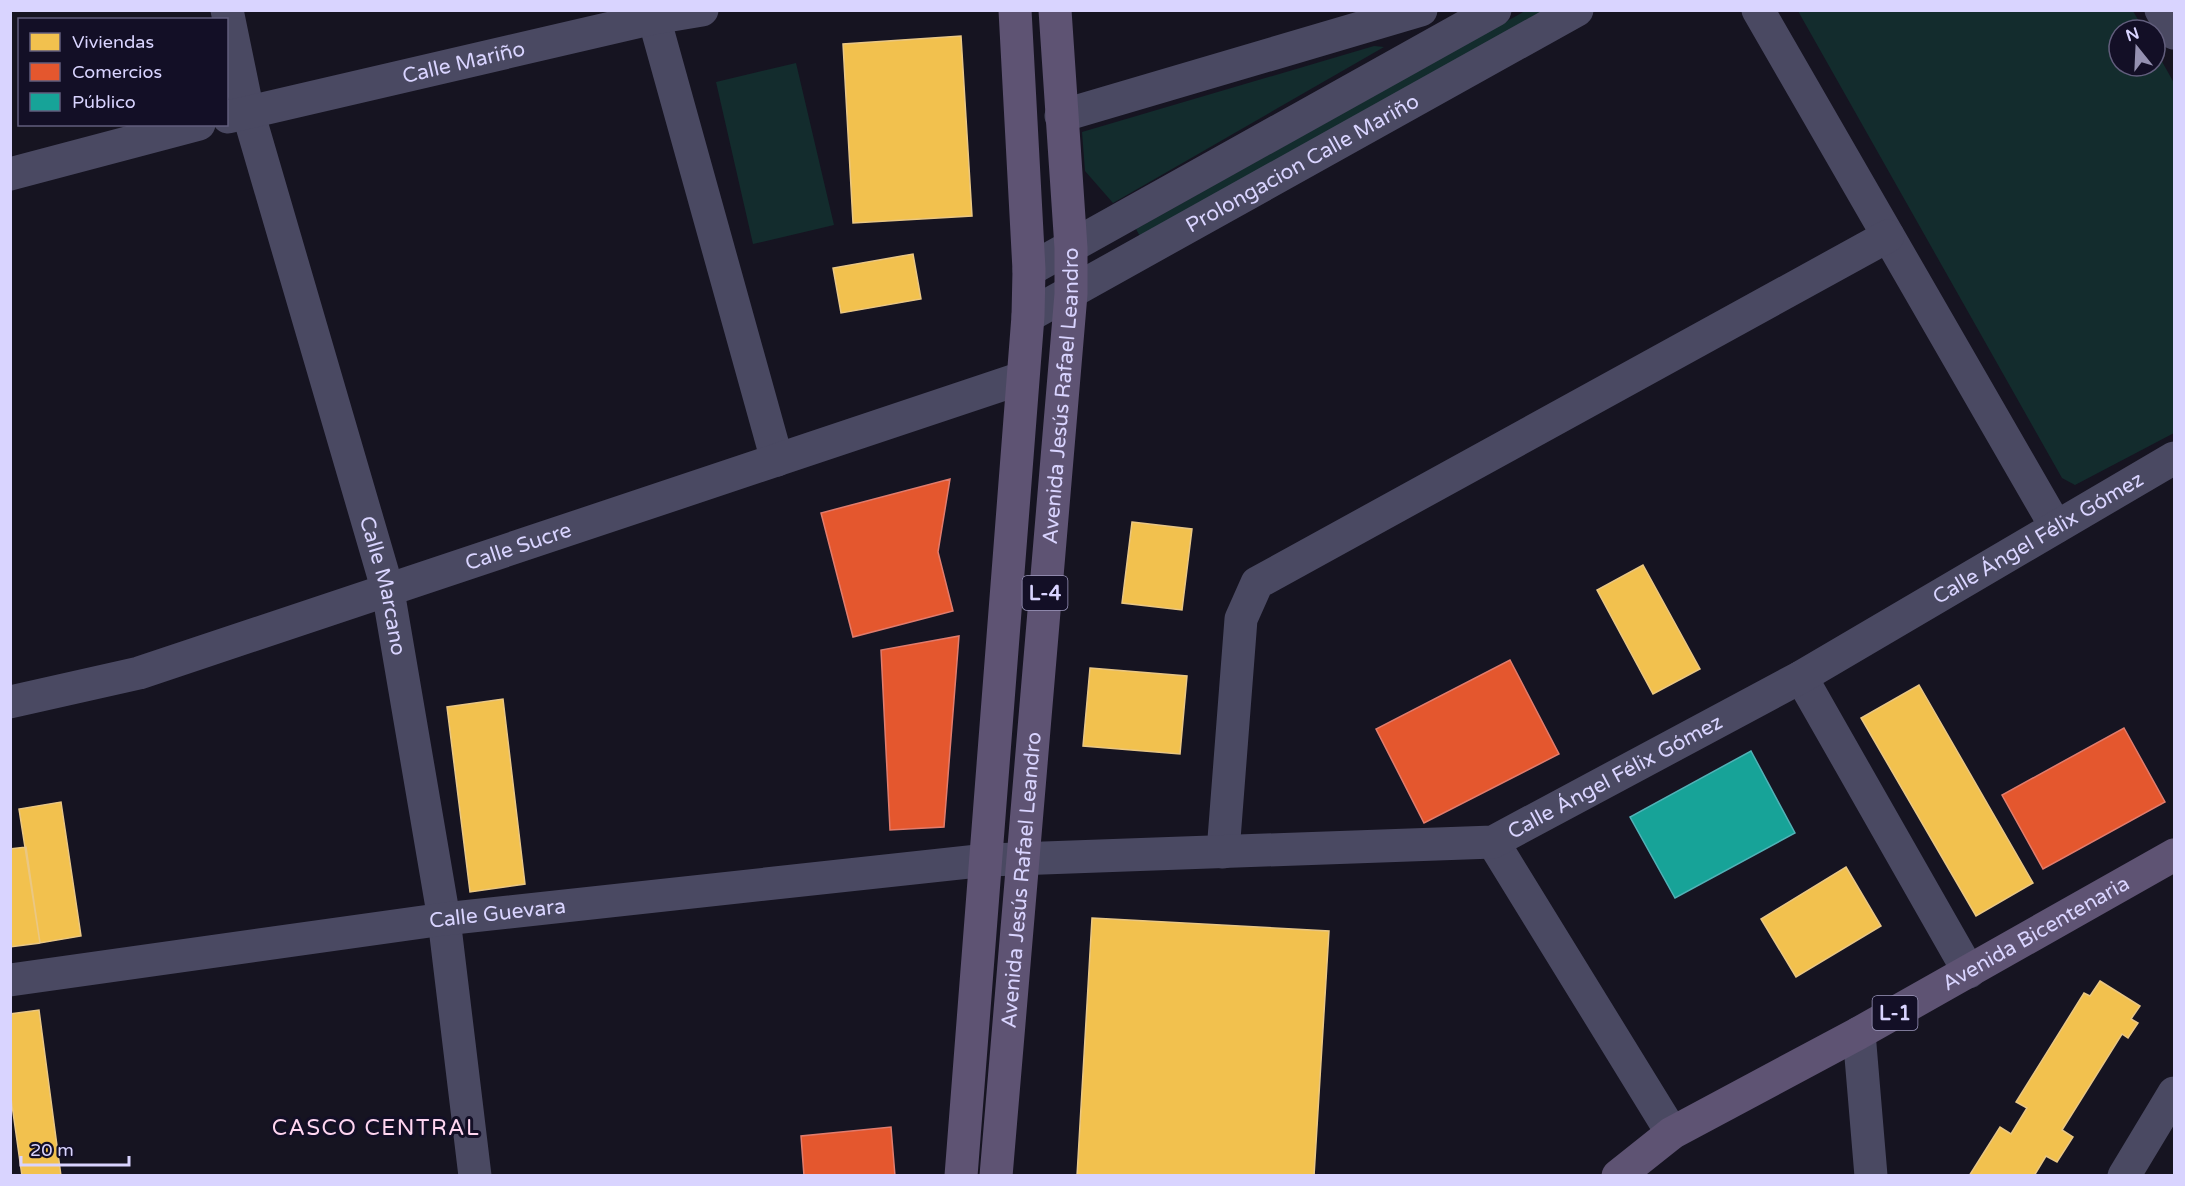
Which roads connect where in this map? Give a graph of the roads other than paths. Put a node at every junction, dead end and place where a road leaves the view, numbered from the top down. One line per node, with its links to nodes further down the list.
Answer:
1 (702, 10): 9 (street, Calle Mariño)
2 (1015, 10): 18 (main road, Avenida Jesús Rafael Leandro / L-4)
3 (1055, 10): 13 (main road, Avenida Jesús Rafael Leandro / L-4)
4 (1421, 10): 13 (street)
5 (1495, 10): 17 (street, Prolongacion Calle Mariño)
6 (1577, 10): 19 (street, Prolongacion Calle Mariño)
7 (1758, 10): 16 (street)
8 (2162, 10): 11 (street)
9 (654, 18): 12 (street, Calle Mariño); 23 (street)
10 (228, 20): 12 (street, Calle Marcano)
11 (2175, 33)
12 (237, 115): 25 (street, Calle Marcano)
13 (1061, 116): 17 (main road, Avenida Jesús Rafael Leandro / L-4)
14 (191, 126): 15 (street)
15 (10, 174)
16 (1888, 236): 24 (street); 29 (street)
17 (1071, 248): 18 (street, Prolongacion Calle Mariño); 19 (main road, Avenida Jesús Rafael Leandro / L-4)
18 (1029, 270): 20 (main road, Avenida Jesús Rafael Leandro / L-4)
19 (1071, 294): 20 (street, Prolongacion Calle Mariño); 32 (main road, Avenida Jesús Rafael Leandro / L-4)
20 (1028, 316): 21 (main road, Avenida Jesús Rafael Leandro / L-4)
21 (1022, 378): 23 (street, Calle Sucre); 31 (main road, Avenida Jesús Rafael Leandro / L-4)
22 (2175, 458): 24 (street, Calle Ángel Félix Gómez)
23 (777, 460): 25 (street, Calle Sucre)
24 (2056, 527): 26 (street, Calle Ángel Félix Gómez)
25 (388, 591): 27 (street, Calle Sucre); 33 (street, Calle Marcano)
26 (1801, 677): 28 (street, Calle Ángel Félix Gómez); 34 (street)
27 (10, 702)
28 (1493, 842): 29 (street, Calle Ángel Félix Gómez); 38 (street)
29 (1223, 852): 32 (street, Calle Ángel Félix Gómez)
30 (2174, 855): 34 (main road, Avenida Bicentenaria / L-1)
31 (987, 860): 32 (street, Calle Ángel Félix Gómez); 33 (street, Calle Guevara); 40 (main road, Avenida Jesús Rafael Leandro / L-4)
32 (1022, 860): 41 (main road, Avenida Jesús Rafael Leandro / L-4)
33 (444, 919): 35 (street, Calle Guevara); 39 (street, Calle Marcano)
34 (1969, 972): 36 (main road, Avenida Bicentenaria / L-1)
35 (10, 980)
36 (1859, 1033): 38 (main road, Avenida Bicentenaria / L-1); 43 (street)
37 (2175, 1093): 44 (street)
38 (1672, 1133): 42 (main road, Avenida Bicentenaria / L-1)
39 (475, 1176)
40 (961, 1176)
41 (996, 1176)
42 (1618, 1176)
43 (1871, 1176)
44 (2124, 1176)

